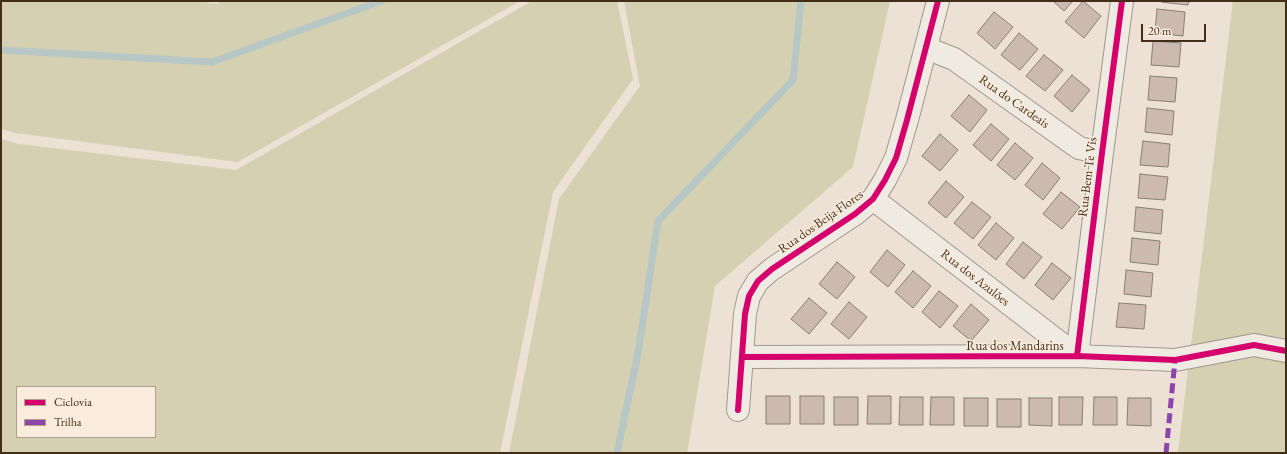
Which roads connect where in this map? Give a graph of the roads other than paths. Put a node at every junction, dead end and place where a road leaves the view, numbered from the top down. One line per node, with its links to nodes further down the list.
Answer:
1 (938, 1): 3 (street, Rua dos Beija Flores)
2 (1122, 1): 4 (street, Rua Bem Te Vis)
3 (926, 48): 4 (street, Rua do Cardeais); 5 (street, Rua dos Beija Flores)
4 (1102, 153): 7 (street, Rua Bem Te Vis)
5 (873, 199): 7 (street, Rua dos Azulões); 8 (street, Rua dos Beija Flores)
6 (1286, 351): 7 (street, Rua dos Mandarins)
7 (1077, 356): 8 (street, Rua dos Mandarins)
8 (742, 357): 9 (street, Rua dos Beija Flores)
9 (738, 410)

